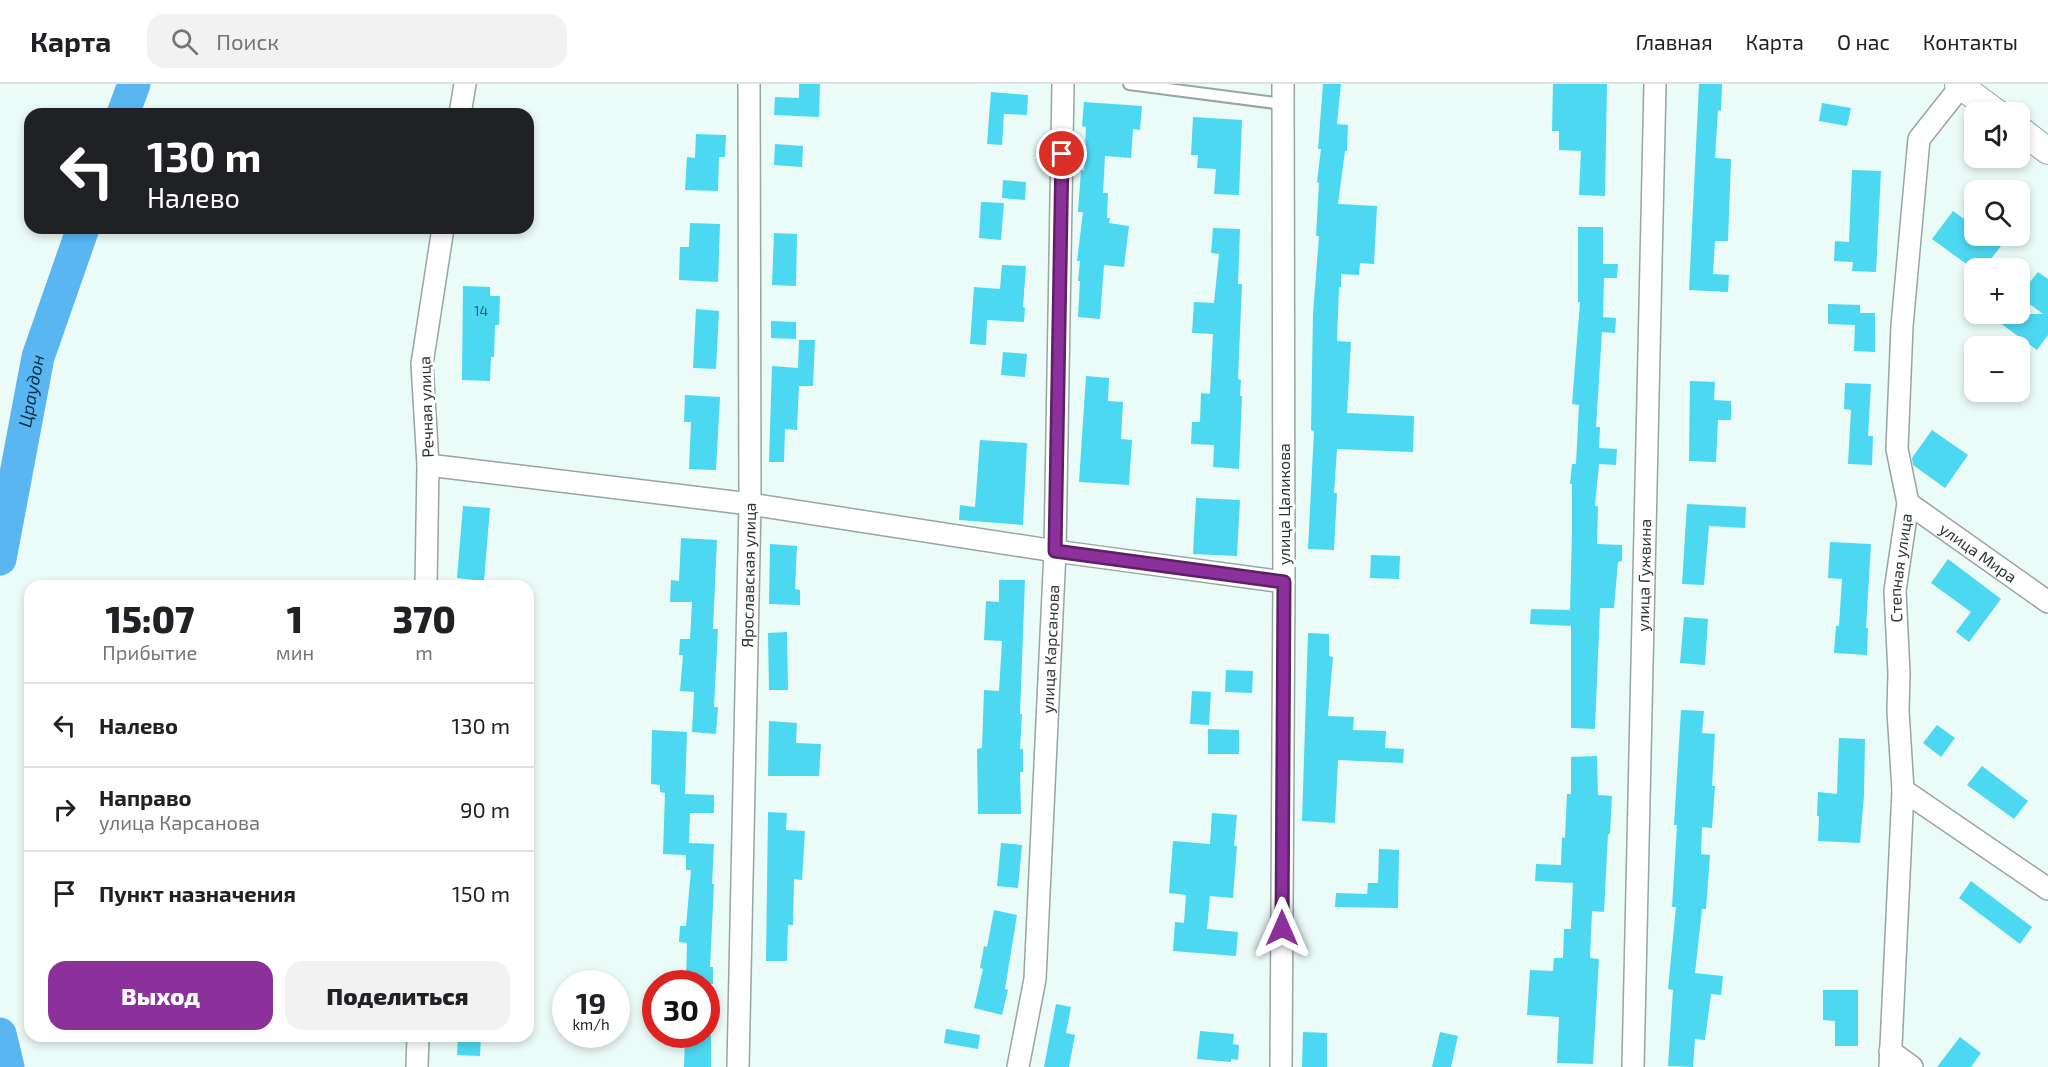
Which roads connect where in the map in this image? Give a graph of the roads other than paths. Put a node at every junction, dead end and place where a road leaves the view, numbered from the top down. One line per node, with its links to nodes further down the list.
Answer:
1 (465, 84): 9 (street)
2 (749, 84): 15 (street, Ярославская улица)
3 (1063, 84): 16 (street, улица Карсанова)
4 (1129, 84): 7 (lane)
5 (1655, 84): 28 (street, улица Гужвина)
6 (1961, 85): 8 (street); 14 (street, Степная улица)
7 (1283, 94): 18 (street, улица Цаликова)
8 (1983, 102)
9 (461, 108)
10 (2030, 137): 11 (street)
11 (2048, 151)
12 (442, 234): 13 (street, Речная улица)
13 (428, 465): 15 (street); 17 (street, Речная улица)
14 (1908, 503): 19 (street, улица Мира); 20 (street, Степная улица)
15 (750, 504): 16 (street); 25 (street, Ярославская улица)
16 (1055, 551): 18 (street); 26 (street, улица Карсанова)
17 (426, 580)
18 (1284, 582): 27 (street, улица Цаликова)
19 (2048, 602)
20 (1903, 790): 21 (street); 23 (street, Степная улица)
21 (2048, 889)
22 (417, 1042): 24 (street)
23 (1890, 1059): 29 (street)
24 (417, 1067)
25 (738, 1067)
26 (1018, 1067)
27 (1281, 1067)
28 (1633, 1067)
29 (1912, 1067)

